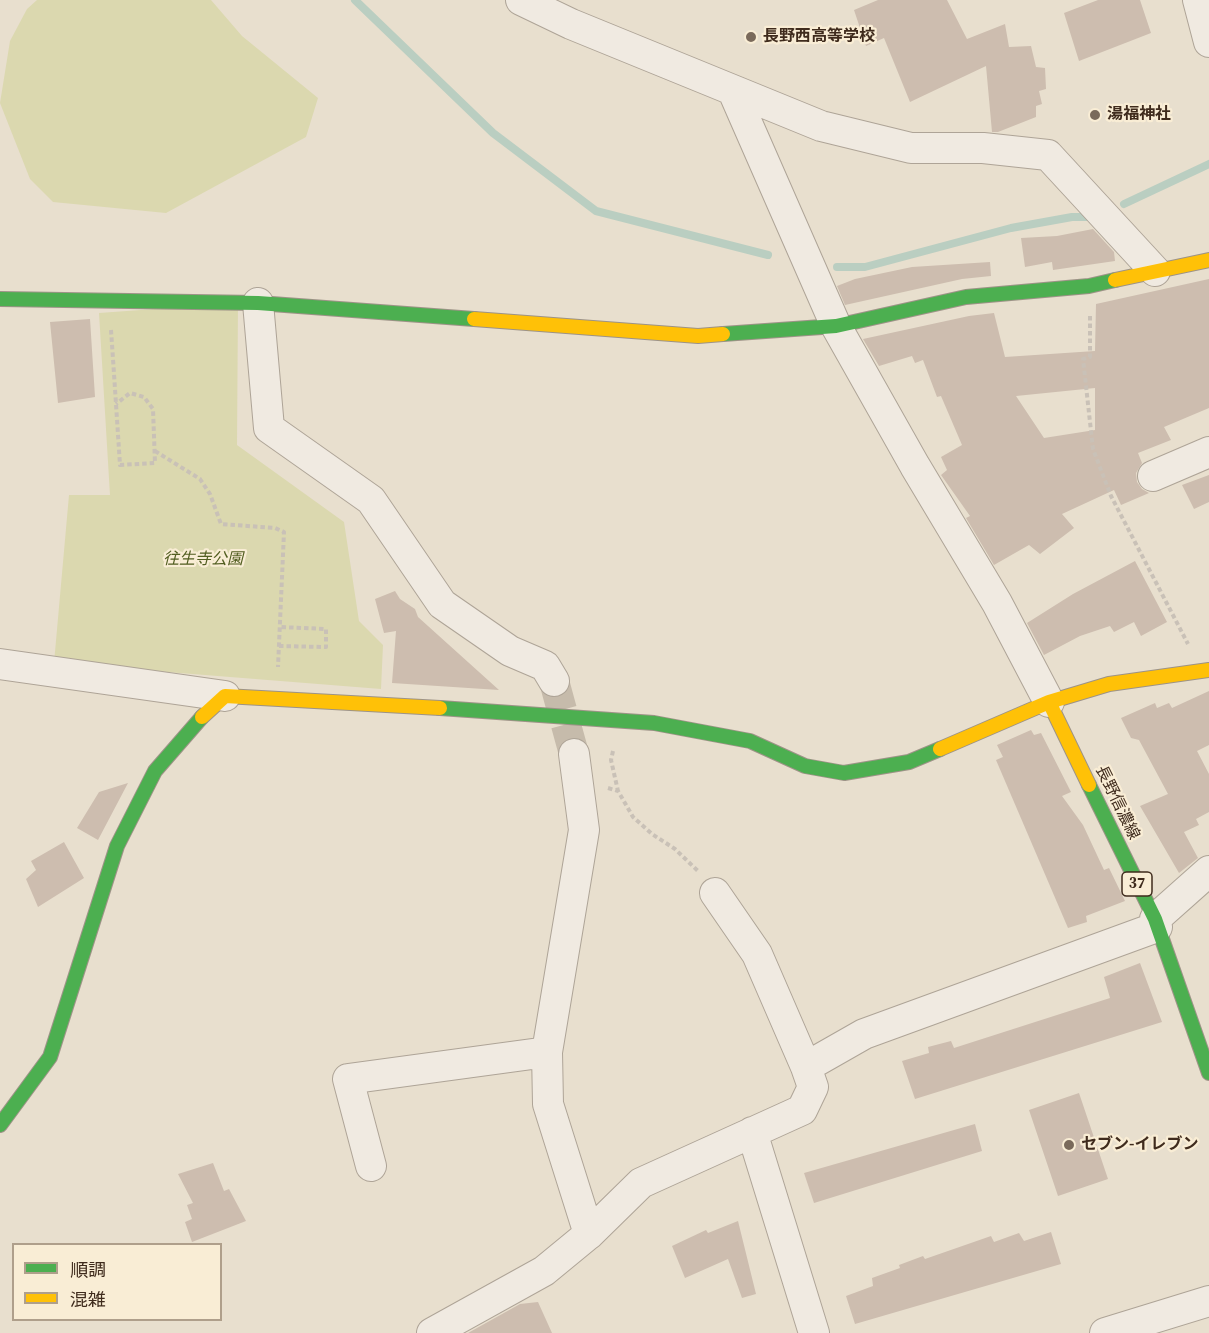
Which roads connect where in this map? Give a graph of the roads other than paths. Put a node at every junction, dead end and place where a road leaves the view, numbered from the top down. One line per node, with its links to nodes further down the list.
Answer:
1 (520, 0): 4 (street)
2 (1198, 0): 3 (street)
3 (1209, 42)
4 (733, 90): 6 (street); 9 (street)
5 (1209, 260): 6 (street)
6 (1155, 271): 9 (street)
7 (0, 299): 8 (street)
8 (258, 303): 9 (street); 14 (street)
9 (836, 326): 16 (street)
10 (1209, 452): 11 (street)
11 (1153, 476)
12 (0, 664): 15 (street)
13 (1207, 675): 16 (street)
14 (554, 681)
15 (225, 696): 16 (street); 24 (street)
16 (1049, 702): 20 (street, 長野信濃線 / 37)
17 (574, 754): 21 (street)
18 (1209, 871): 20 (street)
19 (715, 893): 22 (street)
20 (1156, 923): 22 (street); 23 (street, 長野信濃線 / 37)
21 (546, 1052): 26 (street); 27 (street)
22 (806, 1067): 25 (street)
23 (1209, 1073)
24 (0, 1125)
25 (752, 1132): 27 (street); 30 (street)
26 (371, 1166)
27 (589, 1234): 29 (street)
28 (1209, 1301): 31 (street)
29 (432, 1333)
30 (814, 1333)
31 (1105, 1333)

